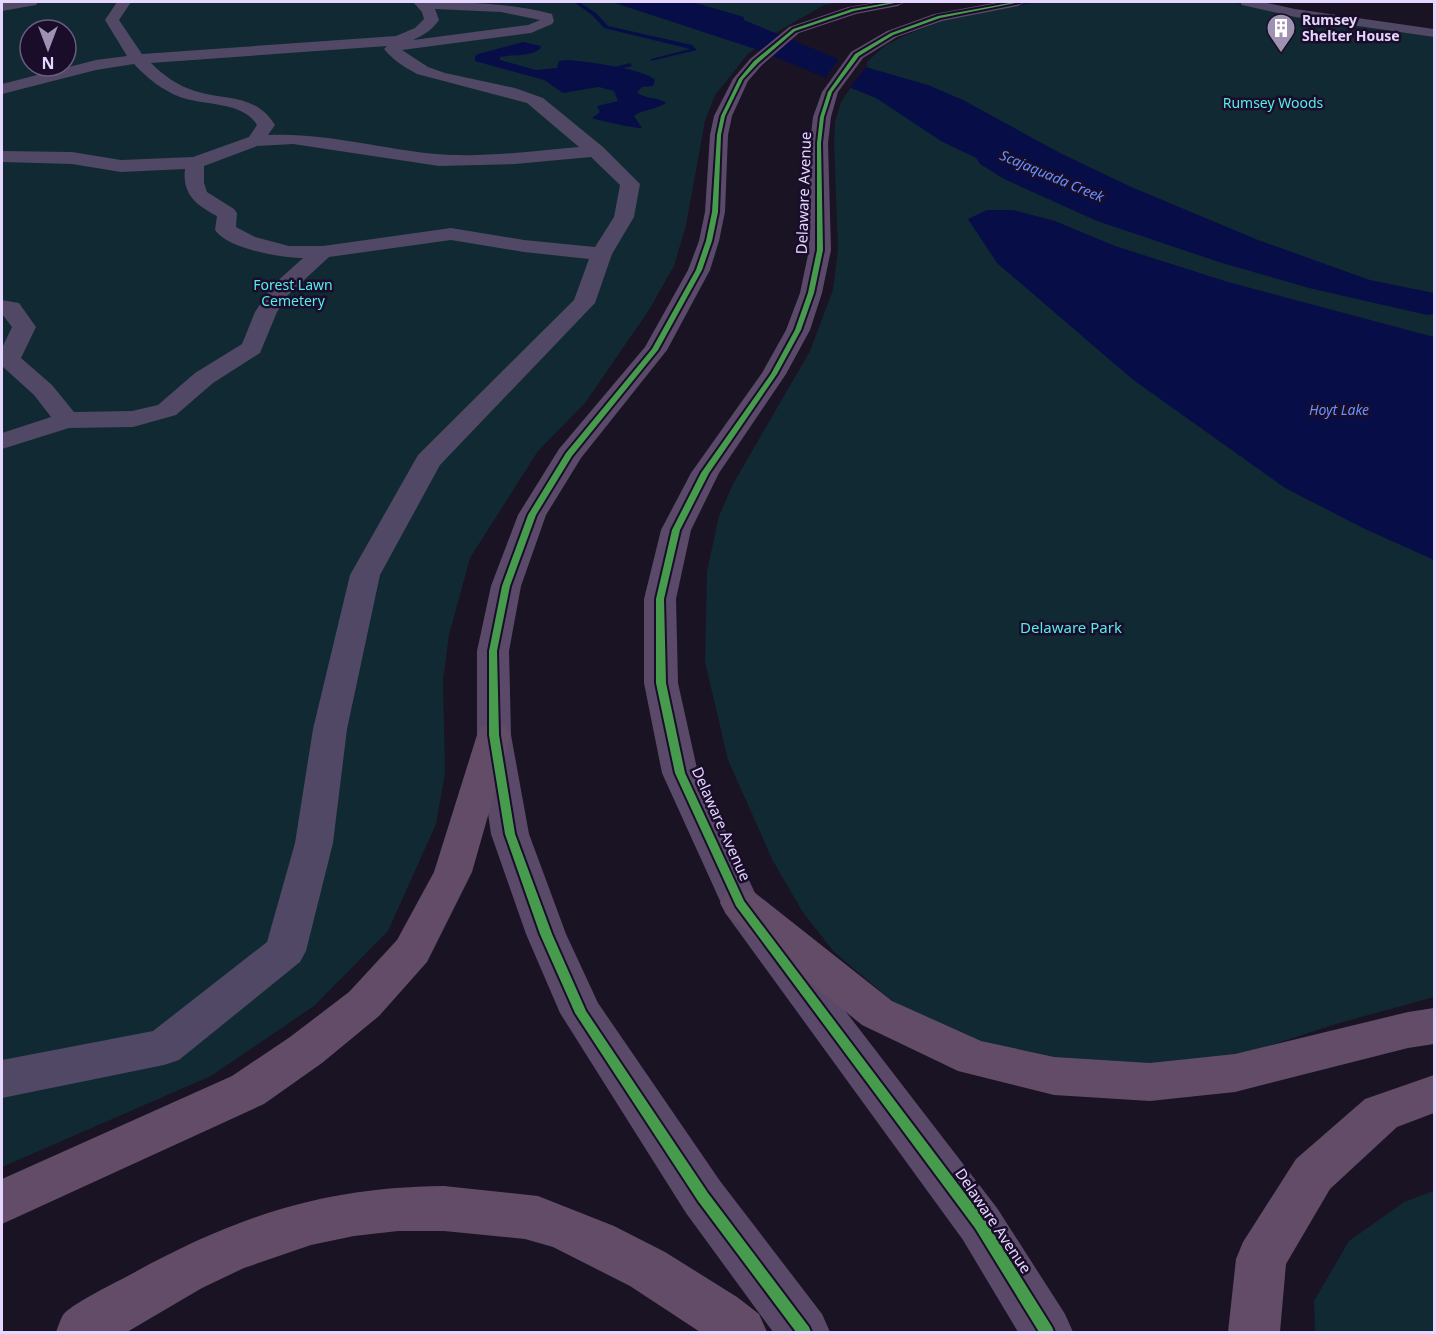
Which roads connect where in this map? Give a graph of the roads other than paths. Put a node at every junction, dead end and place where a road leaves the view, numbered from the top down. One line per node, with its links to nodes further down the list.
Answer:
1 (31, 2): 7 (street)
2 (124, 2): 10 (street)
3 (898, 2): 21 (main road)
4 (1018, 2): 22 (main road, Delaware Avenue)
5 (1247, 2): 8 (street)
6 (422, 3): 9 (street); 9 (street)
7 (2, 6)
8 (1434, 33)
9 (396, 43): 10 (street); 13 (street)
10 (138, 59): 11 (street); 12 (street)
11 (2, 89)
12 (255, 141): 13 (street); 15 (street)
13 (597, 151): 17 (street)
14 (2, 157): 15 (street)
15 (195, 163): 16 (street)
16 (323, 252): 17 (street); 19 (street)
17 (601, 254): 24 (street)
18 (2, 307): 19 (street)
19 (67, 420): 20 (street)
20 (2, 441)
21 (494, 735): 26 (highway); 29 (main road)
22 (740, 903): 23 (highway); 30 (main road, Delaware Avenue)
23 (1434, 1026)
24 (2, 1079)
25 (1434, 1094): 31 (highway)
26 (2, 1202)
27 (82, 1332): 28 (highway)
28 (741, 1332)
29 (804, 1332)
30 (1047, 1332)
31 (1254, 1332)

